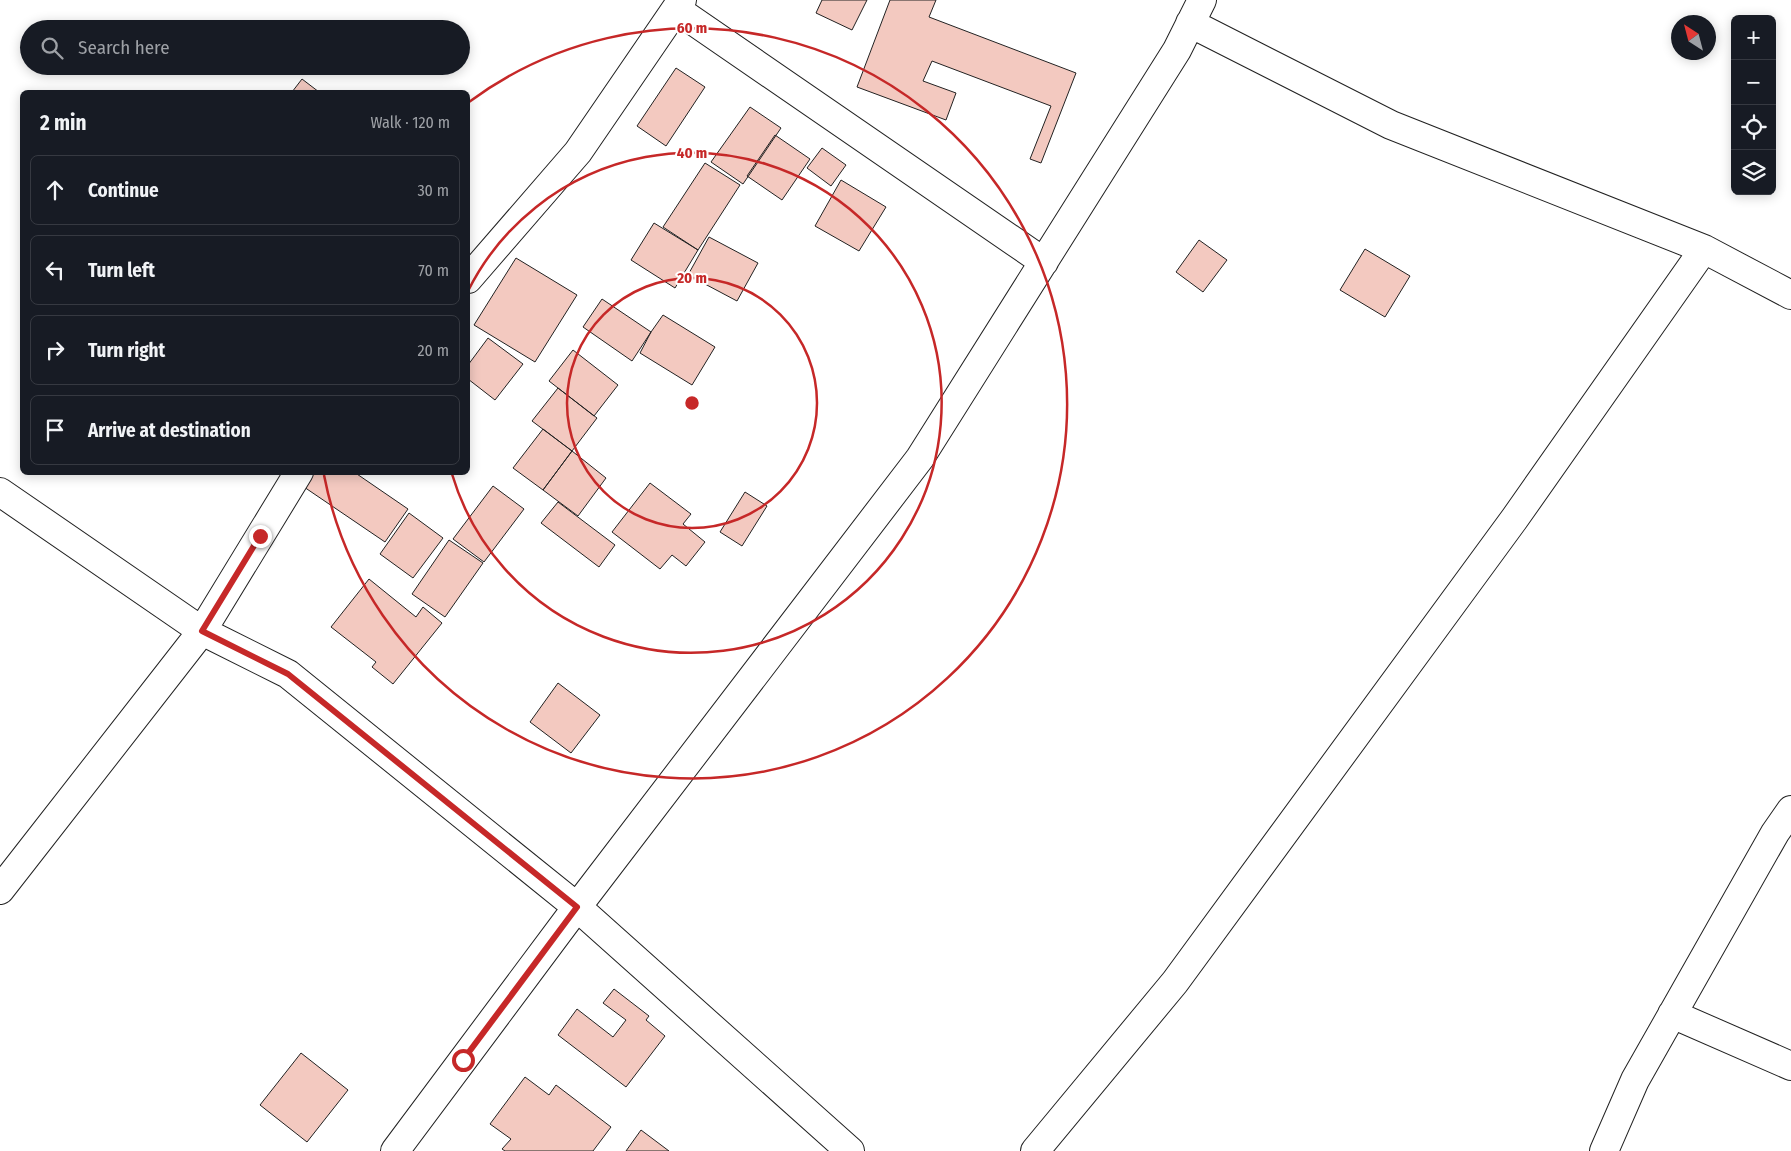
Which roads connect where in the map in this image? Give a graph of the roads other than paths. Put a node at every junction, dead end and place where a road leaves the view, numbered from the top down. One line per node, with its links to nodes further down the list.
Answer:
1 (679, 5): 4 (street); 5 (street)
2 (1196, 11): 3 (street); 4 (street)
3 (1704, 249): 6 (street); 17 (street)
4 (1044, 262): 12 (street)
5 (470, 277)
6 (1791, 295)
7 (297, 475): 9 (street)
8 (0, 492): 9 (street)
9 (202, 631): 11 (street); 12 (street)
10 (1791, 810): 13 (street)
11 (0, 890)
12 (577, 907): 15 (street); 16 (street)
13 (1672, 1014): 14 (street); 18 (street)
14 (1791, 1066)
15 (395, 1151)
16 (850, 1151)
17 (1035, 1151)
18 (1604, 1151)

